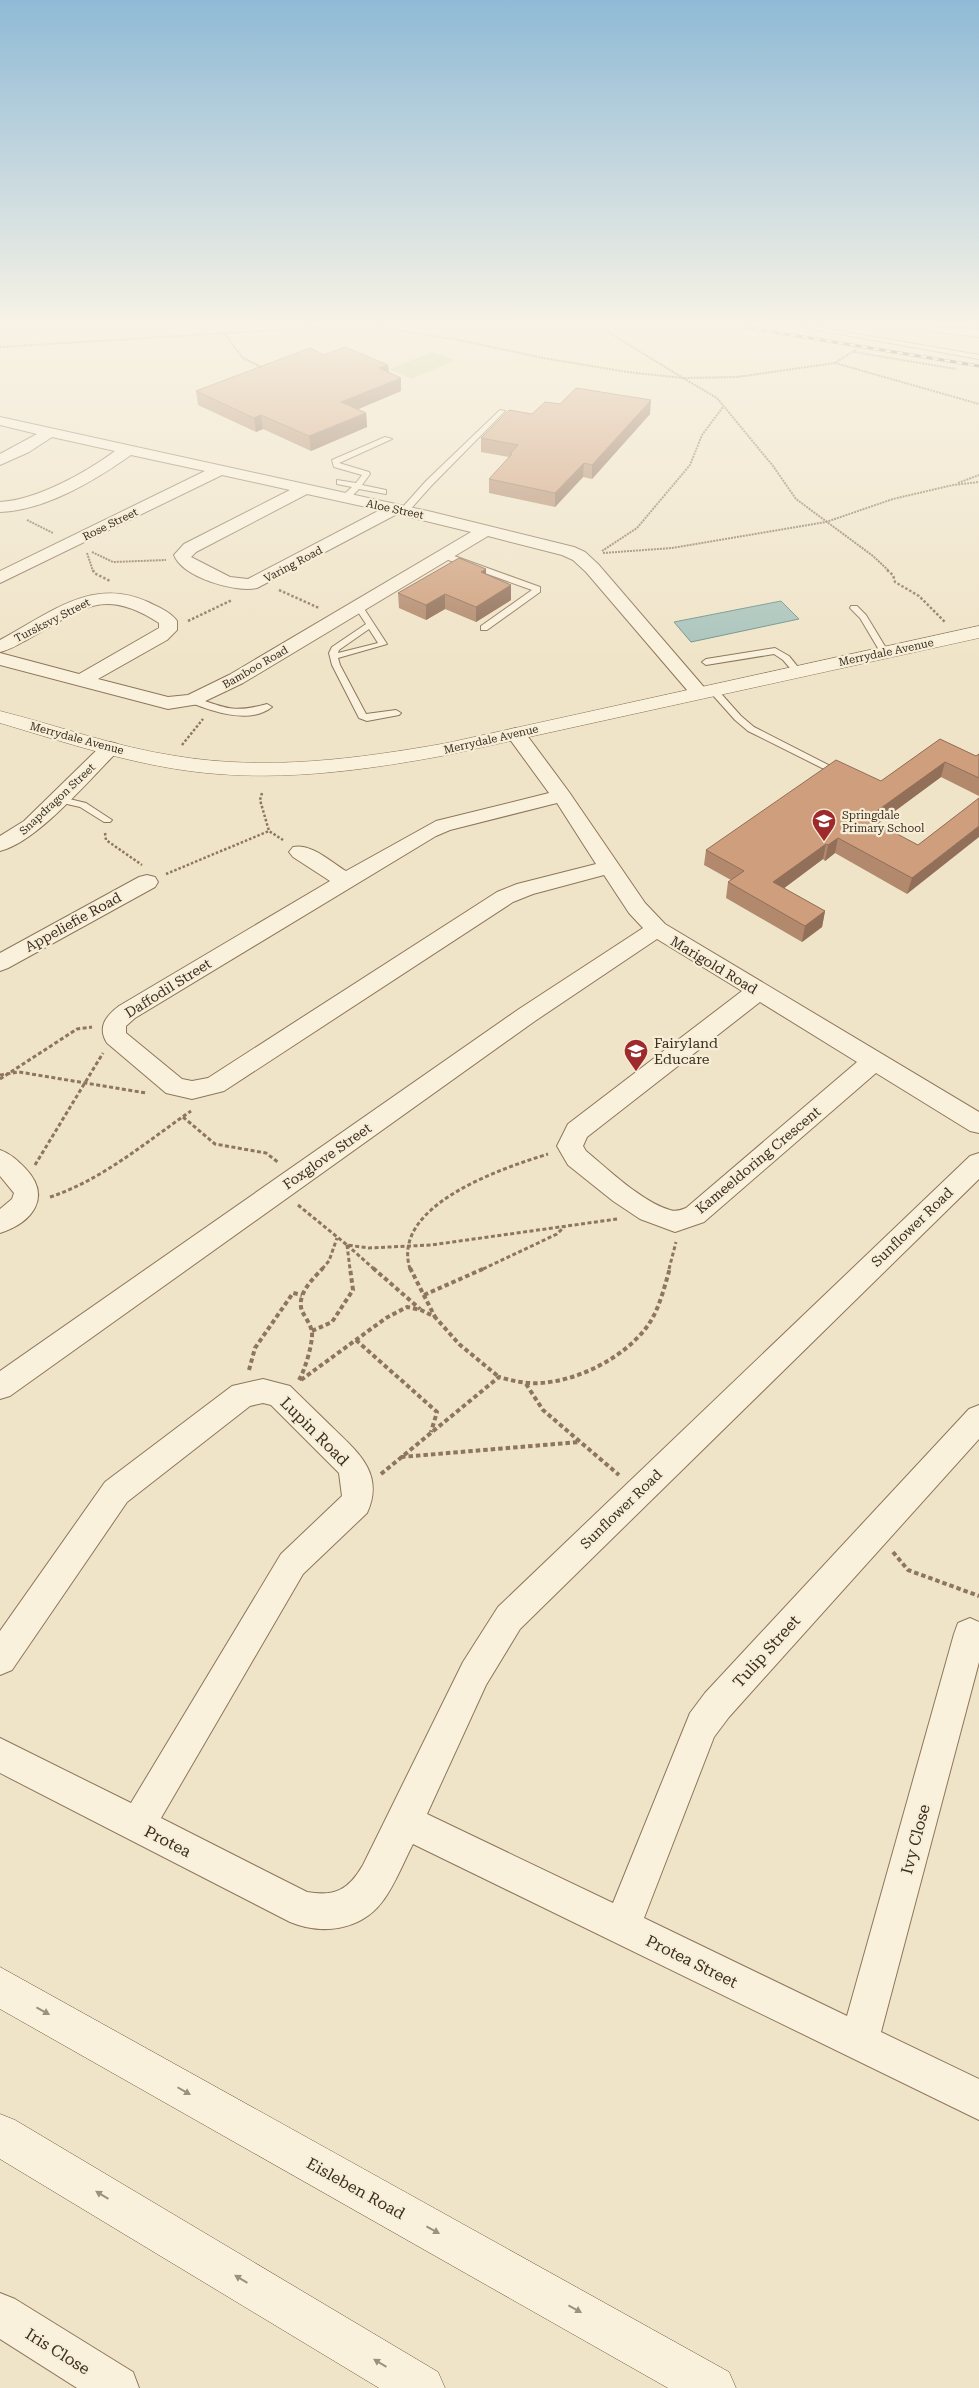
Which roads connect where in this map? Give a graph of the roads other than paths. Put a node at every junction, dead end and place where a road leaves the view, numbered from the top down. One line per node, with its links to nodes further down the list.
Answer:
1 (39, 438): 6 (street)
2 (76, 438): 5 (street, Aloe Street)
3 (474, 438): 14 (lane)
4 (388, 439): 9 (lane)
5 (127, 450): 7 (street, Aloe Street); 13 (street)
6 (0, 460)
7 (220, 470): 10 (street, Aloe Street); 17 (street, Rose Street)
8 (340, 482): 9 (lane)
9 (358, 486): 11 (lane); 12 (lane)
10 (305, 489): 12 (street, Aloe Street); 14 (street, Varing Road)
11 (383, 492)
12 (345, 498): 14 (street, Aloe Street)
13 (0, 507)
14 (399, 510): 15 (street, Aloe Street)
15 (486, 530): 16 (street, Bamboo Road); 30 (street, Aloe Street)
16 (443, 555): 18 (street, Bamboo Road); 21 (lane)
17 (0, 578)
18 (358, 606): 20 (lane); 31 (street, Bamboo Road)
19 (854, 608): 24 (lane)
20 (371, 624): 25 (lane); 25 (lane)
21 (484, 628)
22 (979, 632): 24 (street, Merrydale Avenue)
23 (0, 647): 29 (street, Tursksvy Street)
24 (885, 653): 28 (street, Merrydale Avenue)
25 (334, 656): 33 (lane)
26 (0, 660): 29 (street, Bamboo Road)
27 (706, 662): 28 (lane)
28 (798, 672): 30 (street, Merrydale Avenue)
29 (80, 681): 31 (street, Bamboo Road)
30 (707, 692): 35 (street, Merrydale Avenue); 37 (lane)
31 (192, 700): 32 (lane)
32 (267, 707)
33 (396, 713)
34 (0, 717): 36 (street, Merrydale Avenue)
35 (516, 734): 36 (street, Merrydale Avenue); 38 (street, Marigold Road)
36 (110, 748): 39 (street, Snapdragon Street)
37 (848, 777)
38 (562, 796): 43 (street, Marigold Road); 44 (street, Daffodil Street)
39 (57, 799): 40 (lane); 41 (street, Snapdragon Street)
40 (107, 820)
41 (0, 845)
42 (300, 852): 44 (street)
43 (609, 867): 44 (street, Daffodil Street); 46 (street, Marigold Road)
44 (346, 881)
45 (147, 882): 47 (street, Appeliefie Road)
46 (656, 929): 48 (street, Marigold Road); 54 (street, Foxglove Street)
47 (0, 963)
48 (758, 991): 49 (street, Marigold Road); 49 (street, Kameeldoring Crescent)
49 (874, 1061): 50 (street, Marigold Road)
50 (979, 1124)
51 (0, 1160): 53 (street)
52 (979, 1163): 59 (street, Sunflower Road)
53 (0, 1223)
54 (0, 1387)
55 (979, 1418): 62 (street, Tulip Street)
56 (970, 1634): 64 (street, Ivy Close)
57 (0, 1659): 60 (street, Lupin Road)
58 (0, 1755): 60 (street, Protea)
59 (406, 1822): 61 (street, Sunflower Road); 62 (street, Protea Street)
60 (138, 1826): 61 (street, Protea)
61 (341, 1909)
62 (622, 1927): 64 (street, Protea Street)
63 (0, 1987): 70 (street, Eisleben Road, one-way to 70)
64 (859, 2042): 65 (street, Protea Street)
65 (979, 2100)
66 (0, 2135): 69 (street, one-way to 66)
67 (0, 2314): 68 (street, Iris Close)
68 (117, 2388)
69 (422, 2388)
70 (713, 2388)

